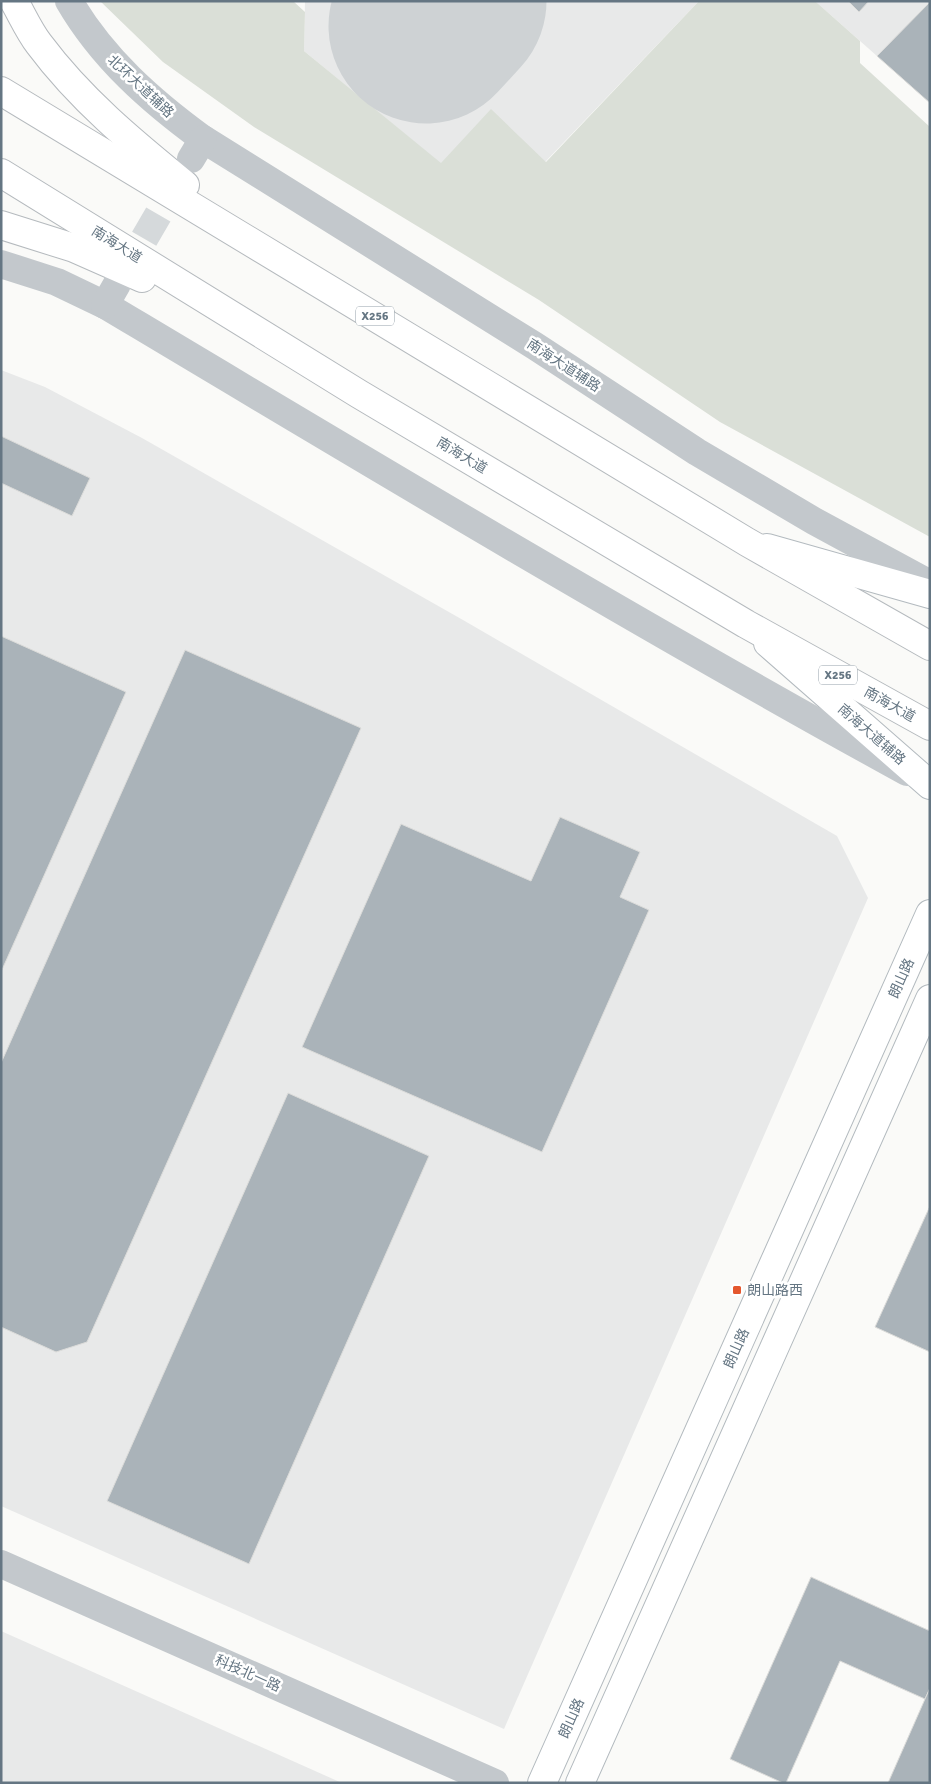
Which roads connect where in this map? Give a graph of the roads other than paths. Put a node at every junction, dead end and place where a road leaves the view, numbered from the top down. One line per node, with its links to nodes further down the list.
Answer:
1 (14, 1): 8 (main road)
2 (69, 1): 4 (street, 北环大道辅路)
3 (1, 91): 8 (main road, X256)
4 (197, 149): 11 (street, 南海大道辅路)
5 (1, 173): 9 (main road, 南海大道 / X256)
6 (1, 225): 9 (main road)
7 (1, 264): 16 (street)
8 (296, 268): 10 (main road, X256)
9 (291, 351): 13 (main road, 南海大道 / X256)
10 (747, 542): 12 (main road); 14 (main road, X256)
11 (930, 584)
12 (930, 594)
13 (746, 624): 15 (main road, 南海大道 / X256); 16 (main road, 南海大道辅路)
14 (930, 646)
15 (930, 726)
16 (930, 785)
17 (930, 914): 21 (main road, 朗山路)
18 (930, 1000): 22 (main road)
19 (1, 1564): 20 (street, 科技北一路)
20 (495, 1783)
21 (542, 1783)
22 (580, 1783)

